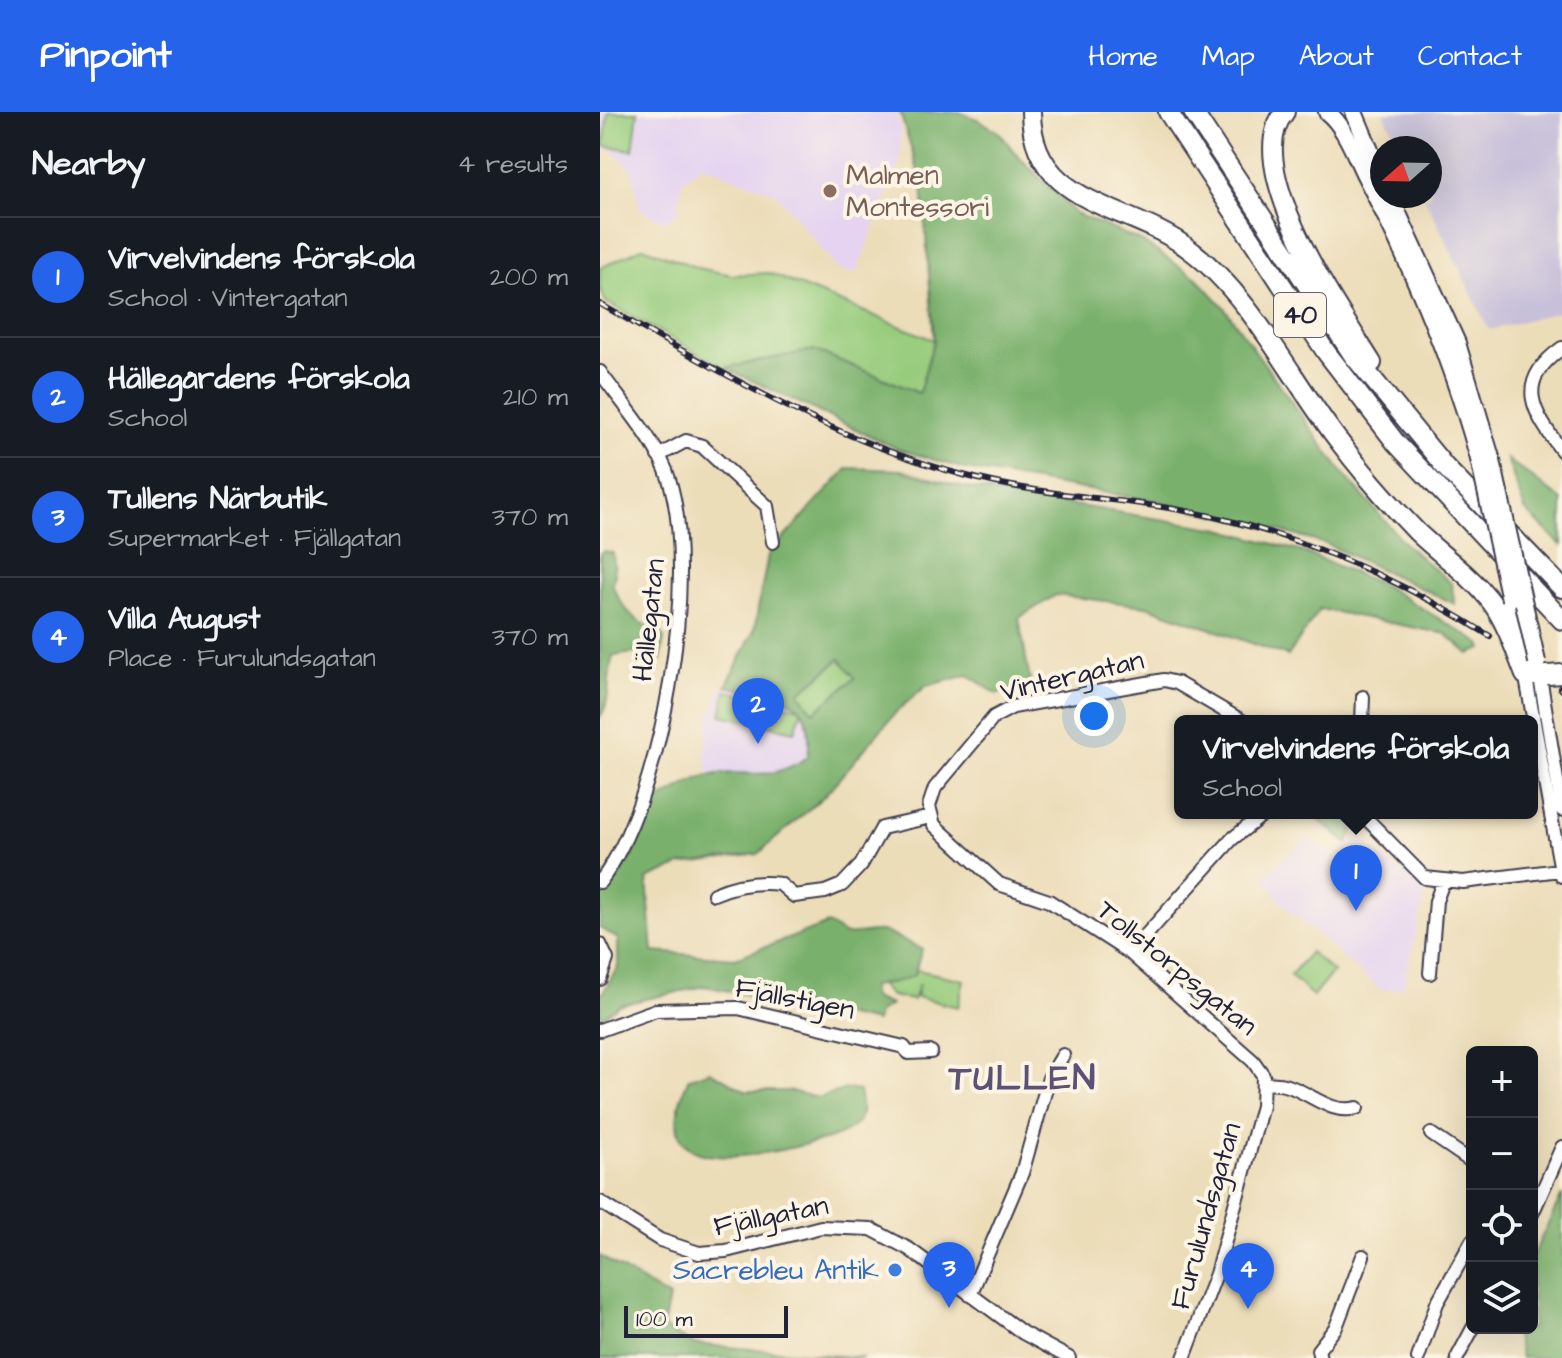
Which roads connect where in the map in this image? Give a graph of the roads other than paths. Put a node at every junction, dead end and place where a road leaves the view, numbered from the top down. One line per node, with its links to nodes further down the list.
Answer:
1 (1031, 112): 22 (highway)
2 (1168, 112): 21 (highway, 40)
3 (1193, 112): 14 (highway, 40)
4 (1285, 112): 14 (highway)
5 (1315, 112): 9 (main road)
6 (1327, 112): 9 (main road)
7 (1343, 112): 9 (main road)
8 (1354, 112): 9 (main road)
9 (1360, 151): 10 (main road); 17 (main road)
10 (1370, 164)
11 (1395, 208): 17 (main road)
12 (1562, 348): 15 (street)
13 (600, 372): 16 (street, Hällegatan)
14 (1411, 427): 18 (highway, 40)
15 (1562, 451)
16 (658, 456): 19 (street); 32 (street, Hällegatan)
17 (1485, 460): 18 (main road, bridge); 22 (main road, bridge)
18 (1491, 515): 20 (highway, 40); 22 (main road, bridge)
19 (773, 542)
20 (1562, 588)
21 (1562, 620)
22 (1531, 666): 23 (highway); 27 (street); 31 (street)
23 (1562, 674)
24 (1363, 697): 26 (street)
25 (1232, 715): 28 (street, Vintergatan)
26 (1362, 715)
27 (1562, 810)
28 (931, 817): 34 (street); 36 (street, Tollstorpsgatan)
29 (1257, 819): 36 (street)
30 (1367, 819): 33 (street)
31 (1561, 873): 33 (street)
32 (600, 882)
33 (1443, 882): 37 (street)
34 (714, 894)
35 (600, 944): 38 (street)
36 (1130, 953): 42 (street, Tollstorpsgatan)
37 (1430, 973)
38 (600, 979)
39 (600, 1030): 40 (street, Fjällstigen)
40 (931, 1052)
41 (1063, 1055): 53 (street)
42 (1265, 1084): 43 (street); 56 (street, Furulundsgatan)
43 (1357, 1108)
44 (1431, 1134): 46 (street)
45 (1562, 1147): 48 (street)
46 (1466, 1158)
47 (1538, 1185): 48 (street)
48 (1545, 1189): 50 (street)
49 (600, 1202): 53 (street, Fjällgatan)
50 (1538, 1202)
51 (1466, 1252): 58 (street)
52 (1363, 1256): 57 (street)
53 (970, 1295): 55 (street, Fjällgatan)
54 (1470, 1334): 59 (street)
55 (1069, 1358)
56 (1184, 1358)
57 (1320, 1358)
58 (1418, 1358)
59 (1457, 1358)

